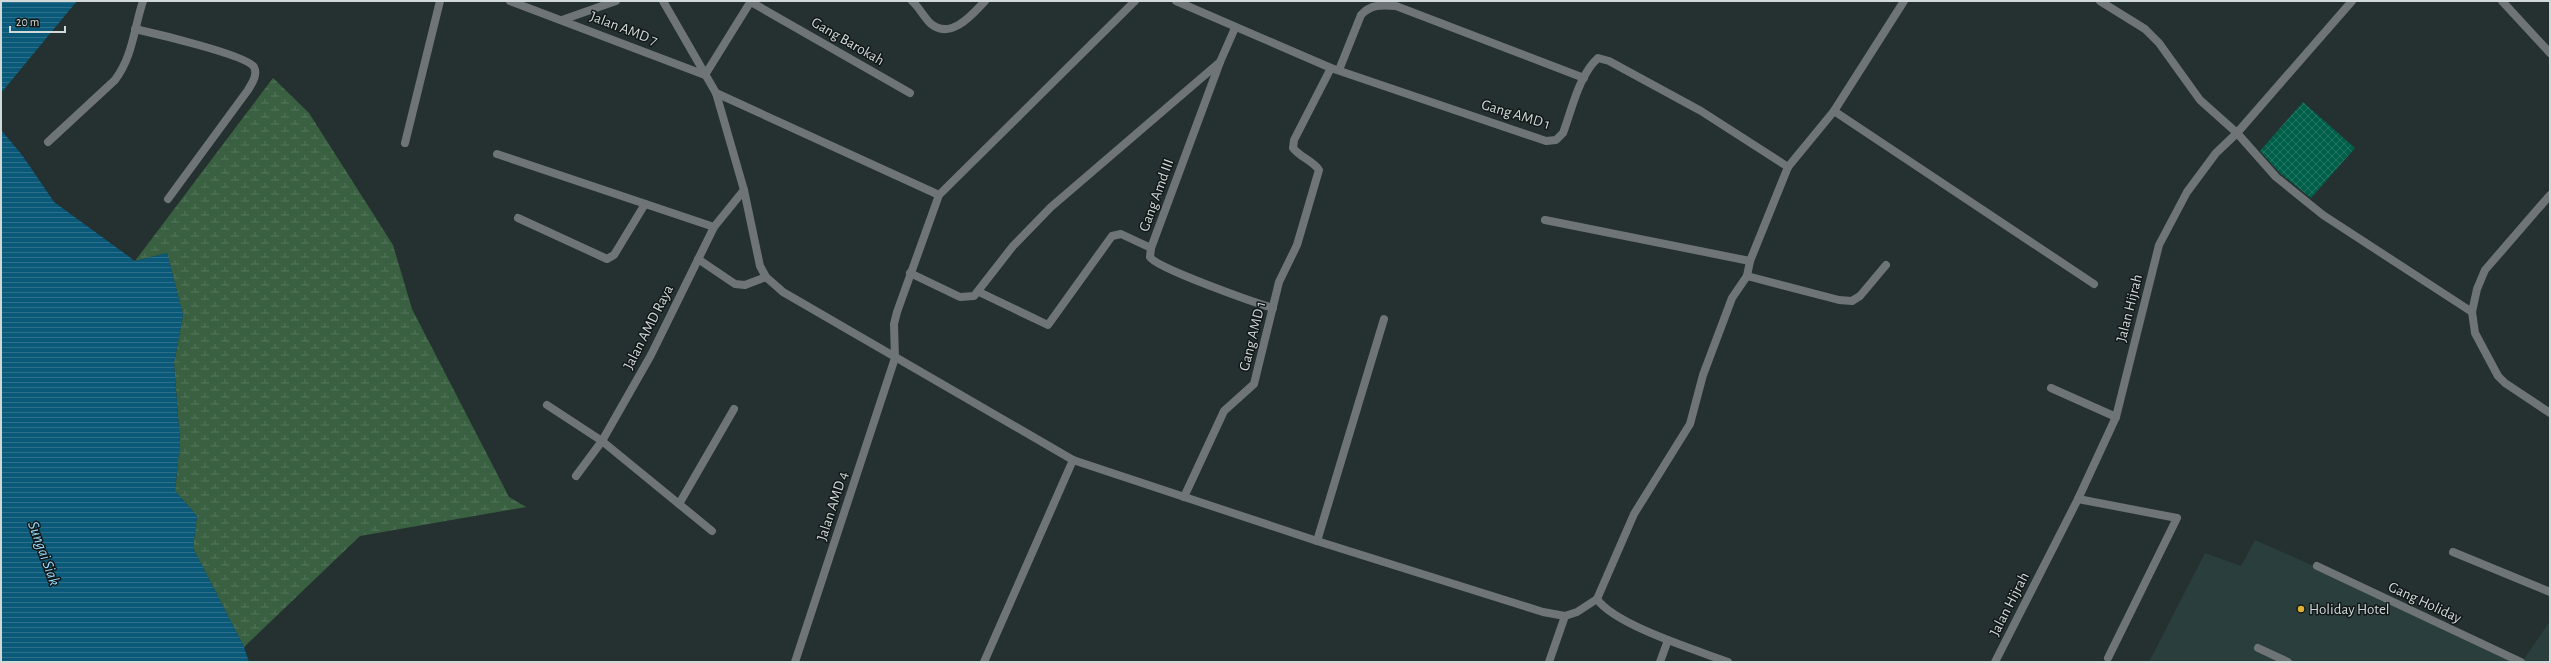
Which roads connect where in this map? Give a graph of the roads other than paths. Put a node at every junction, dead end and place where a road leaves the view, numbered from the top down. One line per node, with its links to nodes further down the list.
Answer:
1 (143, 1): 18 (street)
2 (440, 1): 29 (street)
3 (510, 1): 16 (street, Jalan AMD 7)
4 (616, 1): 16 (street)
5 (663, 1): 22 (street)
6 (751, 1): 22 (street, Gang Barokah); 25 (street, Gang Barokah)
7 (912, 1): 8 (street)
8 (985, 1)
9 (1135, 1): 34 (street)
10 (1176, 1): 17 (street, Gang AMD 1)
11 (1904, 1): 26 (street)
12 (2100, 1): 15 (street)
13 (2352, 1): 27 (street, Jalan Hijrah)
14 (2502, 1): 19 (street)
15 (2113, 4): 27 (street)
16 (562, 20): 22 (street, Jalan AMD 7)
17 (1235, 28): 20 (street, Gang Amd III); 21 (street, Gang AMD 1)
18 (135, 29): 28 (street); 35 (street)
19 (2550, 53)
20 (1220, 62): 40 (street, Gang Amd III); 48 (street)
21 (1335, 69): 23 (street); 23 (street, Gang AMD 1); 49 (street, Gang AMD 1)
22 (705, 74): 24 (street)
23 (1584, 78): 31 (street, Gang AMD 1)
24 (716, 93): 32 (street); 34 (street)
25 (910, 93)
26 (1834, 111): 31 (street); 47 (street)
27 (2237, 133): 50 (street); 57 (street, Jalan Hijrah)
28 (48, 142)
29 (405, 143)
30 (497, 154): 36 (street)
31 (1788, 167): 42 (street)
32 (744, 190): 39 (street, Jalan AMD Raya); 46 (street)
33 (2550, 194): 50 (street)
34 (939, 195): 44 (street)
35 (168, 199)
36 (645, 204): 37 (street); 39 (street)
37 (518, 218)
38 (1545, 220): 42 (street)
39 (714, 227): 41 (street, Jalan AMD Raya)
40 (1151, 248): 48 (street, Gang Amd III); 49 (street)
41 (698, 259): 46 (street); 58 (street, Jalan AMD Raya)
42 (1750, 261): 45 (street)
43 (1886, 265): 45 (street)
44 (910, 273): 48 (street); 52 (street)
45 (1748, 276): 69 (street)
46 (766, 277): 52 (street)
47 (2094, 284)
48 (978, 292)
49 (1273, 308): 61 (street, Gang AMD 1)
50 (2472, 312): 56 (street)
51 (1384, 319): 65 (street)
52 (895, 358): 59 (street); 74 (street, Jalan AMD 4)
53 (2051, 388): 57 (street)
54 (547, 405): 58 (street)
55 (734, 409): 63 (street)
56 (2550, 413)
57 (2116, 417): 62 (street, Jalan Hijrah)
58 (602, 441): 60 (street, Jalan AMD Raya); 63 (street)
59 (1073, 460): 61 (street); 75 (street)
60 (576, 476)
61 (1184, 497): 65 (street)
62 (2078, 499): 73 (street); 79 (street, Jalan Hijrah)
63 (679, 504): 64 (street)
64 (712, 531)
65 (1317, 541): 70 (street)
66 (2453, 552): 68 (street)
67 (2317, 566): 81 (street, Gang Holiday)
68 (2550, 592)
69 (1597, 598): 70 (street); 71 (street)
70 (1565, 616): 76 (street)
71 (1668, 640): 77 (street); 78 (street)
72 (2258, 648): 80 (street)
73 (2108, 658)
74 (795, 662)
75 (984, 662)
76 (1549, 662)
77 (1660, 662)
78 (1728, 662)
79 (1995, 662)
80 (2288, 662)
81 (2521, 662)

